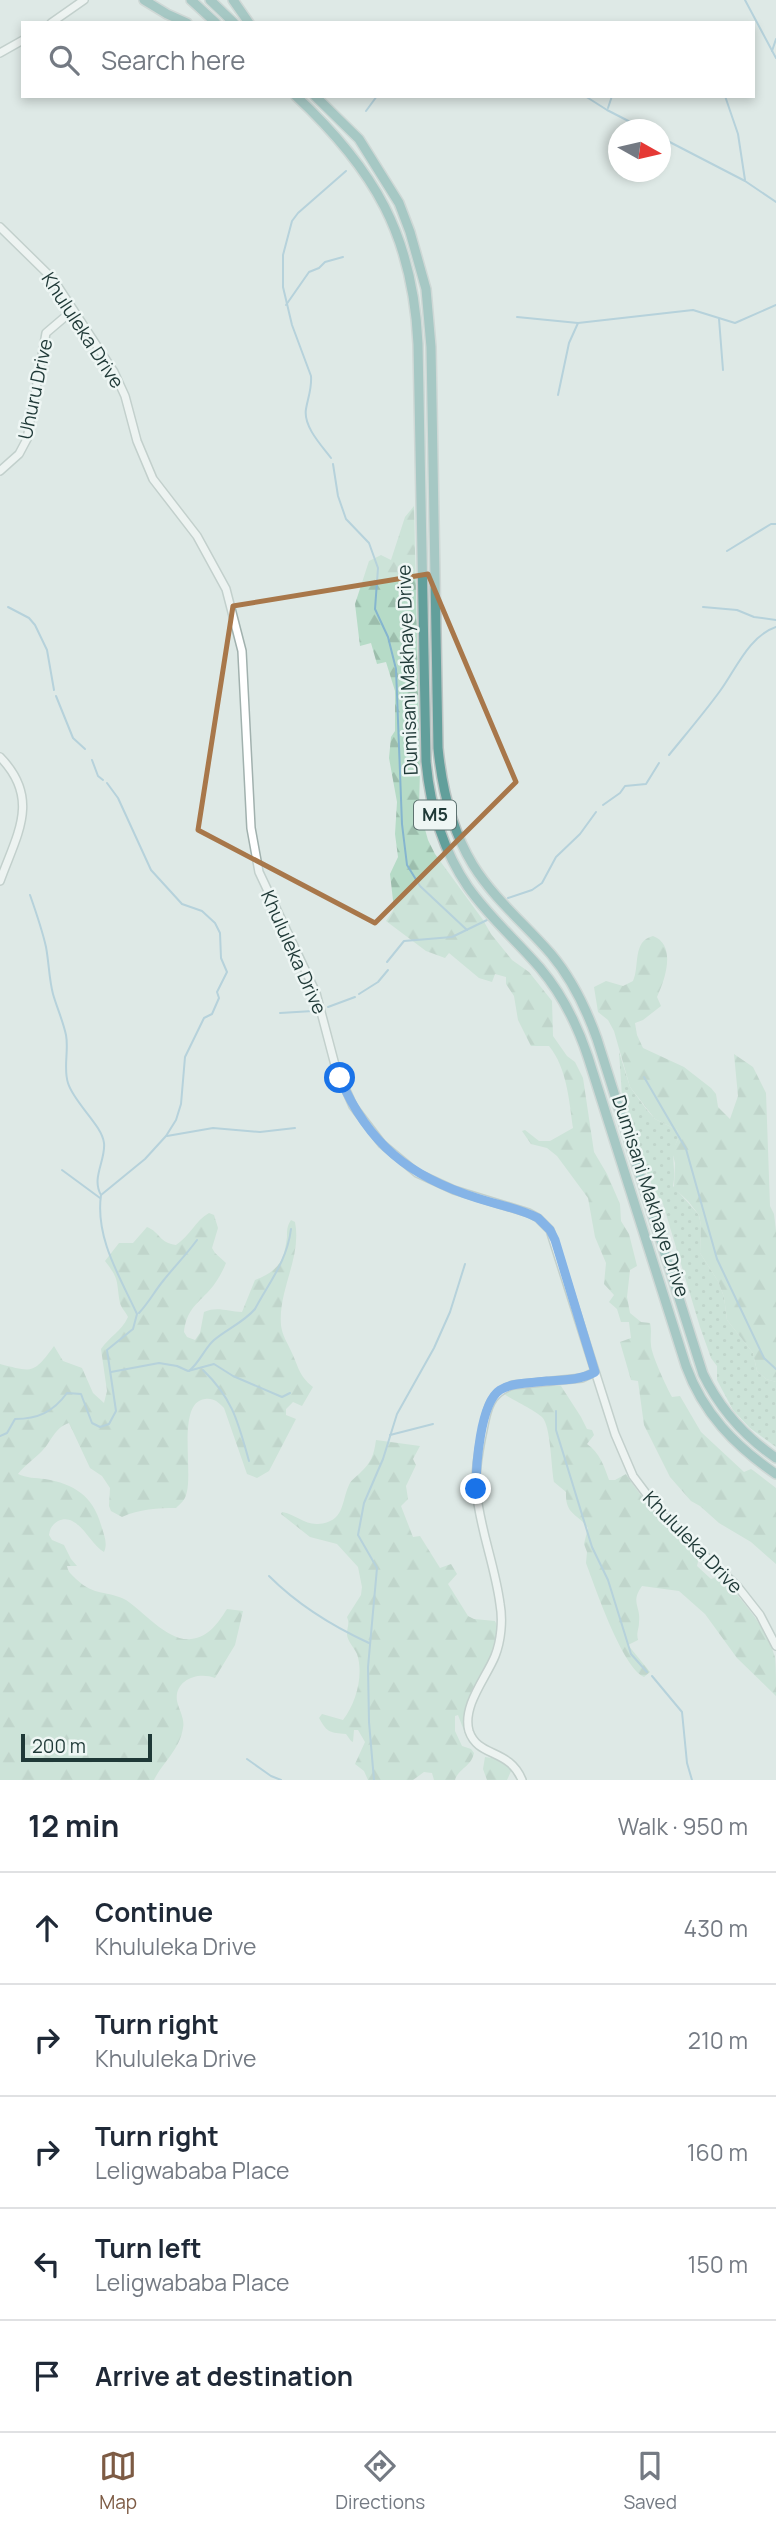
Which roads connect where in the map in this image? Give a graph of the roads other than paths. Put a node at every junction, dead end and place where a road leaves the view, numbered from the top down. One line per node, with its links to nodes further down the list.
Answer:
1 (84, 0): 6 (street)
2 (144, 0): 7 (main road)
3 (191, 0): 8 (main road)
4 (210, 0): 9 (main road)
5 (233, 0): 10 (main road)
6 (54, 21)
7 (183, 21)
8 (214, 21)
9 (232, 21)
10 (248, 21)
11 (21, 41): 12 (street)
12 (0, 53)
13 (296, 98): 24 (main road, Dumisani Makhaye Drive / M5)
14 (317, 98): 16 (main road, Dumisani Makhaye Drive / M5)
15 (323, 98): 16 (main road)
16 (350, 128): 23 (main road, Dumisani Makhaye Drive / M5)
17 (0, 227): 18 (street, Khululeka Drive)
18 (73, 310): 19 (street, Uhuru Drive); 22 (street, Khululeka Drive)
19 (0, 471)
20 (0, 757): 21 (street)
21 (0, 881)
22 (595, 1372): 25 (street, Khululeka Drive); 26 (street)
23 (776, 1458)
24 (776, 1474)
25 (776, 1646)
26 (522, 1780)

